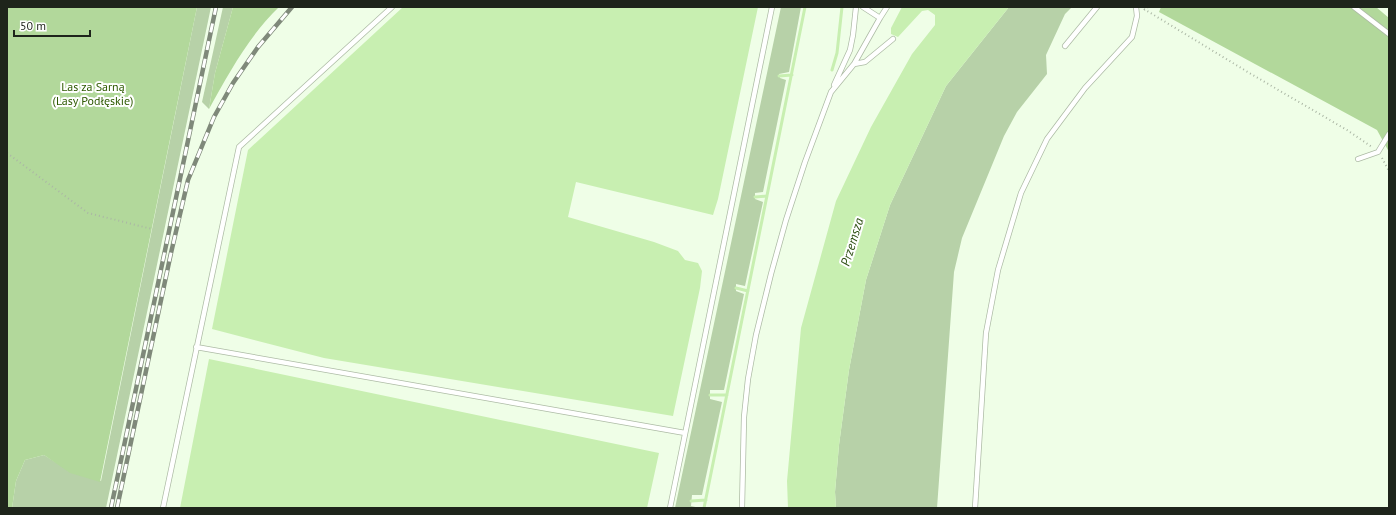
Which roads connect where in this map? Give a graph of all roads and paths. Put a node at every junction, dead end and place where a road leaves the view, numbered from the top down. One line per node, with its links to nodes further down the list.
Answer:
1 (392, 7): 22 (lane)
2 (772, 7): 23 (lane)
3 (856, 7): 15 (lane)
4 (863, 7): 10 (lane)
5 (888, 7): 10 (lane)
6 (1097, 7): 13 (lane)
7 (1136, 7): 27 (lane)
8 (1354, 7): 11 (lane)
9 (1144, 9): 17 (path)
10 (880, 18): 14 (lane)
11 (1389, 34)
12 (893, 39): 14 (lane)
13 (1065, 46)
14 (854, 64): 15 (lane)
15 (831, 92): 26 (lane)
16 (1389, 134): 17 (lane)
17 (1378, 152): 19 (lane); 20 (path)
18 (7, 153): 21 (path)
19 (1358, 159)
20 (1389, 171)
21 (152, 229)
22 (196, 347): 23 (lane); 24 (lane)
23 (685, 433): 25 (lane)
24 (163, 508)
25 (670, 508)
26 (742, 508)
27 (975, 508)

